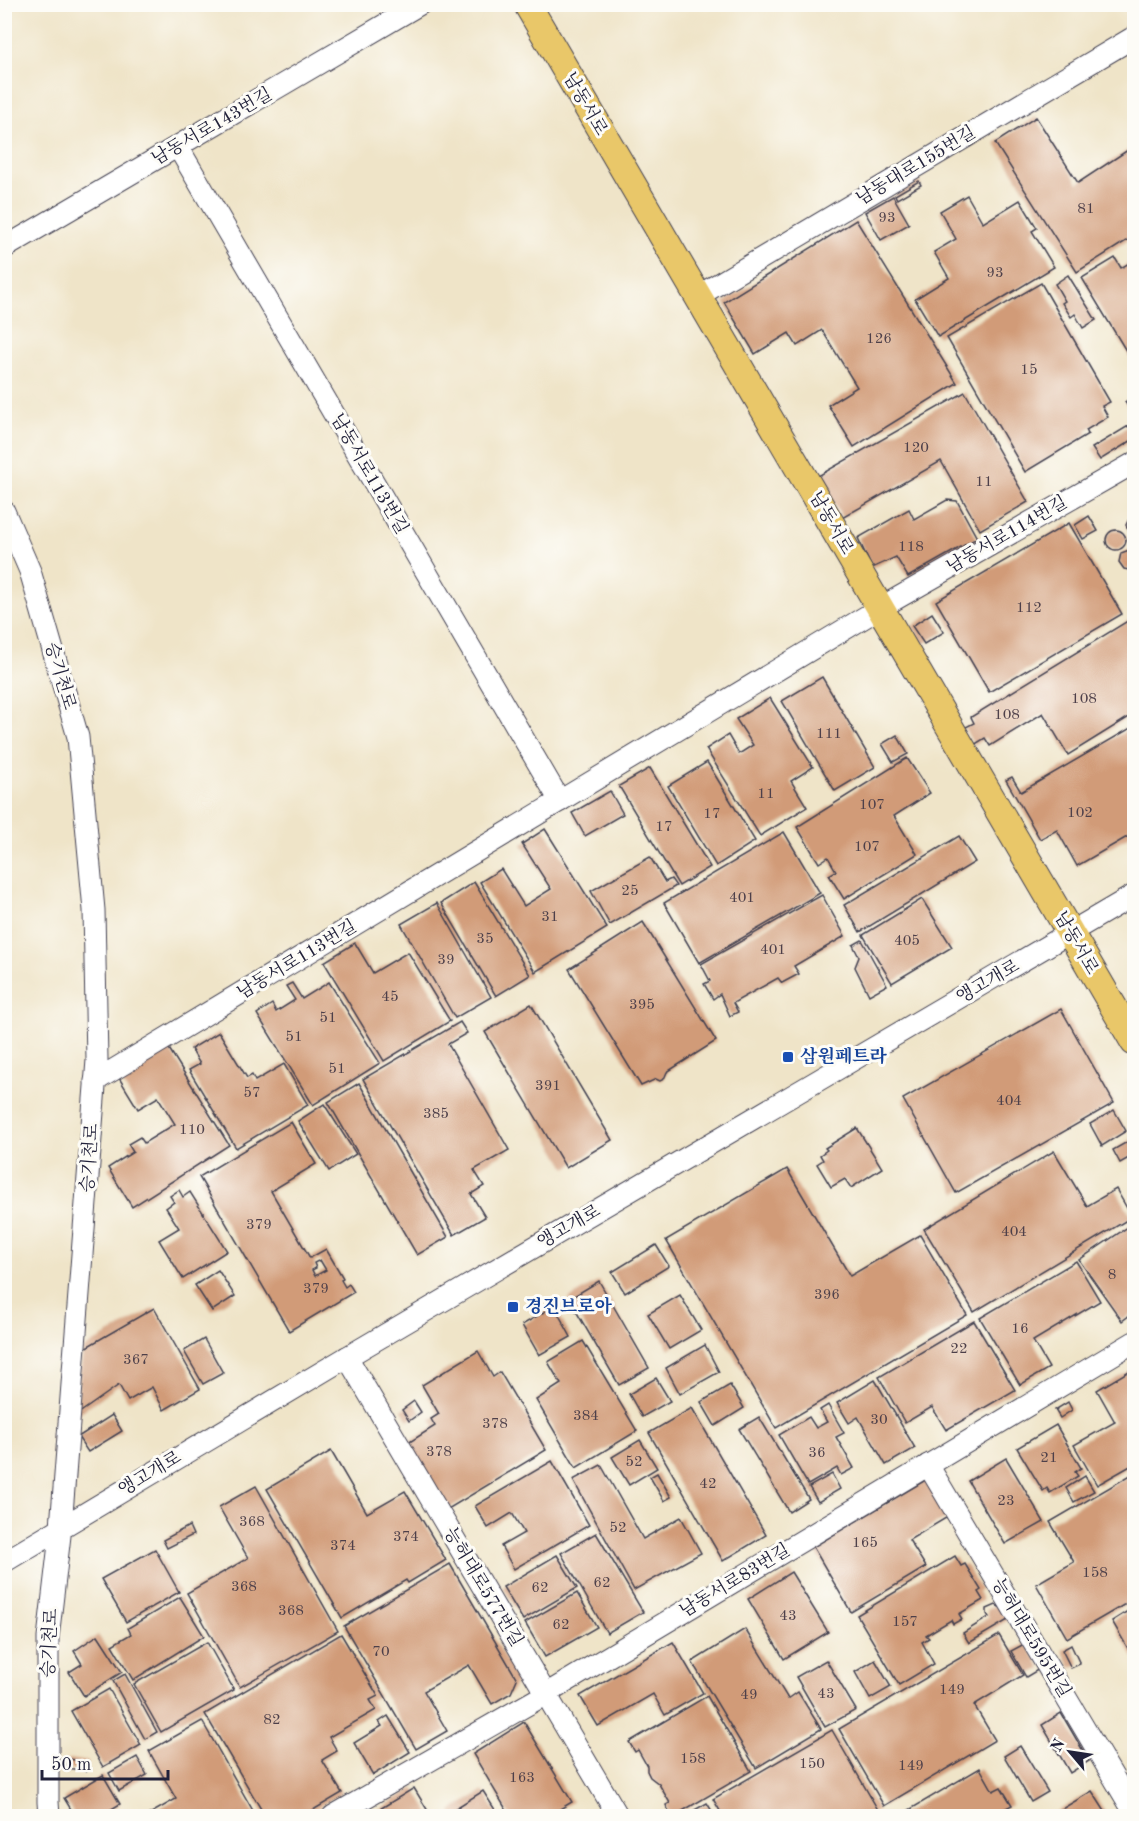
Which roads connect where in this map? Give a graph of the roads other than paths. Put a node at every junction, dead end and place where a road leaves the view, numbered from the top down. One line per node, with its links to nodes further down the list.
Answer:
1 (420, 4): 4 (street, 남동서로143번길)
2 (527, 4): 6 (main road, 남동서로)
3 (1134, 37): 6 (street, 남동대로155번길)
4 (178, 147): 5 (street, 남동서로143번길); 10 (street, 남동서로113번길)
5 (4, 249)
6 (698, 296): 9 (main road, 남동서로)
7 (1134, 463): 9 (street, 남동서로114번길)
8 (4, 511): 14 (street, 승기천로)
9 (880, 608): 10 (street, 남동서로113번길); 12 (main road, 남동서로)
10 (560, 801): 14 (street, 남동서로113번길)
11 (1134, 895): 12 (street, 앵고개로)
12 (1070, 933): 13 (main road, 남동서로); 16 (street, 앵고개로)
13 (1134, 1042)
14 (96, 1081): 18 (street, 승기천로)
15 (1134, 1342): 17 (street, 남동서로83번길)
16 (347, 1358): 18 (street, 앵고개로); 20 (street, 능허대로577번길)
17 (928, 1465): 20 (street, 남동서로83번길); 21 (street, 능허대로595번길)
18 (61, 1527): 19 (street, 앵고개로); 22 (street, 승기천로)
19 (6, 1562)
20 (546, 1694): 23 (street, 남동서로83번길); 24 (street, 능허대로577번길)
21 (1134, 1812)
22 (49, 1816)
23 (333, 1816)
24 (618, 1816)

